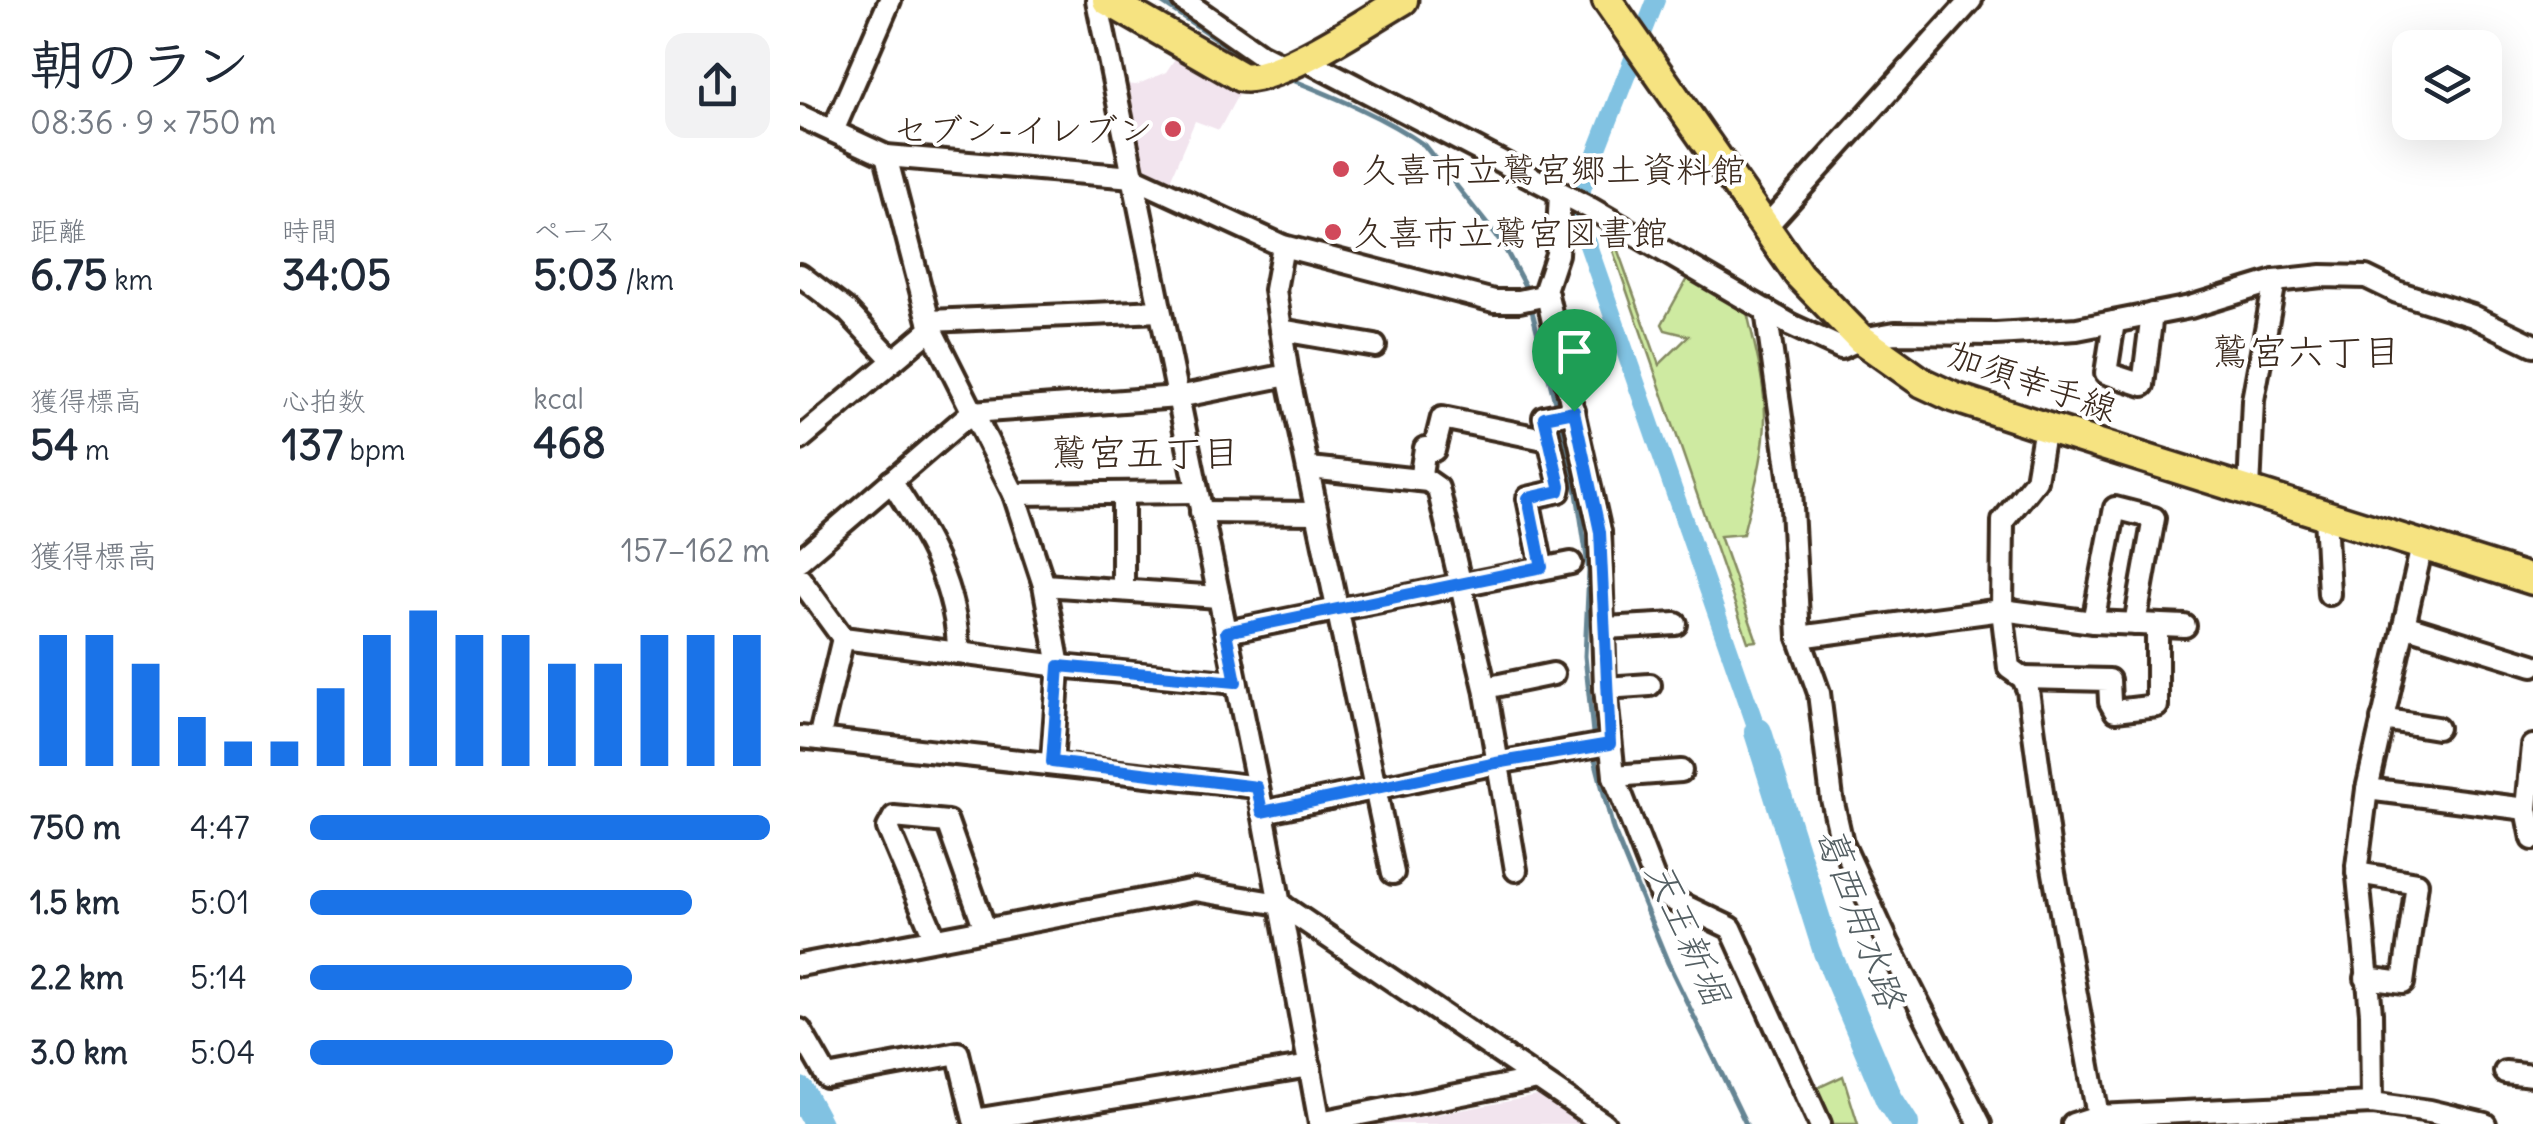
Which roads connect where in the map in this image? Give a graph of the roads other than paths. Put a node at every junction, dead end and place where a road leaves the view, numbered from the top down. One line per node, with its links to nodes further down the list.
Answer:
1 (890, 0): 10 (street)
2 (1097, 0): 12 (street)
3 (1107, 0): 8 (main road)
4 (1184, 0): 8 (street)
5 (1403, 0): 8 (main road)
6 (1608, 0): 14 (main road, 加須幸手線)
7 (1971, 0): 14 (street)
8 (1294, 62): 13 (street)
9 (800, 116): 10 (street)
10 (834, 131): 11 (street)
11 (886, 156): 12 (street); 23 (street)
12 (1133, 177): 15 (street); 20 (street)
13 (1565, 196): 18 (street); 19 (street)
14 (1764, 229): 25 (main road, 加須幸手線)
15 (1283, 246): 18 (street); 24 (street)
16 (800, 275): 28 (street)
17 (2275, 281): 21 (street); 26 (street); 39 (street)
18 (1547, 294): 31 (street)
19 (1766, 310): 25 (street); 66 (street)
20 (1160, 311): 23 (street); 30 (street)
21 (2152, 314): 22 (street); 22 (street)
22 (2114, 322): 25 (street)
23 (930, 325): 28 (street); 32 (street)
24 (1282, 330): 27 (street); 29 (street)
25 (1861, 339): 33 (main road, 加須幸手線)
26 (2533, 345)
27 (1375, 346)
28 (892, 360): 34 (street)
29 (1288, 375): 30 (street); 36 (street)
30 (1178, 397): 32 (street); 42 (street)
31 (1574, 411): 35 (street); 64 (street)
32 (972, 412): 38 (street); 41 (street)
33 (2045, 427): 39 (main road, 加須幸手線); 57 (street)
34 (800, 439)
35 (1548, 440): 37 (street); 48 (street)
36 (1310, 468): 37 (street); 43 (street)
37 (1420, 480): 51 (street)
38 (892, 481): 46 (street); 68 (street)
39 (2248, 491): 44 (main road, 加須幸手線)
40 (1123, 493): 41 (street); 42 (street); 53 (street)
41 (1014, 494): 52 (street)
42 (1199, 502): 43 (street); 55 (street)
43 (1316, 513): 56 (street)
44 (2325, 515): 45 (main road, 加須幸手線); 54 (street)
45 (2422, 546): 50 (main road, 加須幸手線); 62 (street)
46 (800, 560)
47 (1571, 563): 48 (street)
48 (1542, 567): 51 (street)
49 (800, 579): 67 (street)
50 (2533, 580)
51 (1460, 583): 56 (street); 75 (street)
52 (1044, 585): 53 (street); 69 (street)
53 (1123, 588): 55 (street)
54 (2329, 594)
55 (1218, 597): 65 (street)
56 (1338, 609): 65 (street); 88 (street)
57 (2002, 610): 58 (street); 66 (street); 72 (street)
58 (2092, 622): 60 (street); 60 (street)
59 (1676, 624): 64 (street)
60 (2135, 624): 61 (street)
61 (2157, 625): 63 (street); 72 (street)
62 (2404, 625): 70 (street); 77 (street)
63 (2185, 626)
64 (1604, 628): 76 (street)
65 (1226, 632): 73 (street)
66 (1799, 637): 111 (street)
67 (843, 638): 68 (street); 79 (street)
68 (958, 653): 69 (street)
69 (1059, 666): 73 (street); 82 (street)
70 (2533, 666)
71 (1553, 674): 75 (street)
72 (2023, 678): 106 (street)
73 (1236, 682): 86 (street)
74 (1650, 685): 76 (street)
75 (1484, 688): 83 (street)
76 (1605, 688): 80 (street)
77 (2382, 720): 78 (street); 87 (street)
78 (2436, 728)
79 (810, 738): 82 (street)
80 (1610, 744): 83 (street); 85 (street)
81 (2533, 746): 89 (street)
82 (1052, 762): 86 (street)
83 (1496, 763): 88 (street); 92 (street)
84 (1681, 771): 85 (street)
85 (1614, 776): 110 (street)
86 (1257, 787): 90 (street)
87 (2367, 789): 89 (street); 94 (street)
88 (1374, 790): 90 (street); 93 (street)
89 (2527, 809): 91 (street)
90 (1262, 812): 95 (street)
91 (2533, 839)
92 (1516, 870)
93 (1393, 872)
94 (2357, 873): 99 (street); 99 (street)
95 (1280, 904): 96 (street); 101 (street); 104 (street)
96 (985, 929): 97 (street); 97 (street)
97 (935, 938): 98 (street)
98 (800, 965)
99 (2366, 978): 105 (street)
100 (800, 1030): 101 (street)
101 (1310, 1066): 108 (street)
102 (2505, 1072): 103 (street)
103 (2533, 1075)
104 (1538, 1079): 108 (street); 109 (street)
105 (2372, 1103): 107 (street); 113 (street)
106 (2098, 1116): 107 (street); 112 (street)
107 (2316, 1116)
108 (1320, 1123)
109 (1604, 1124)
110 (1820, 1124)
111 (1980, 1124)
112 (2073, 1124)
113 (2485, 1124)

